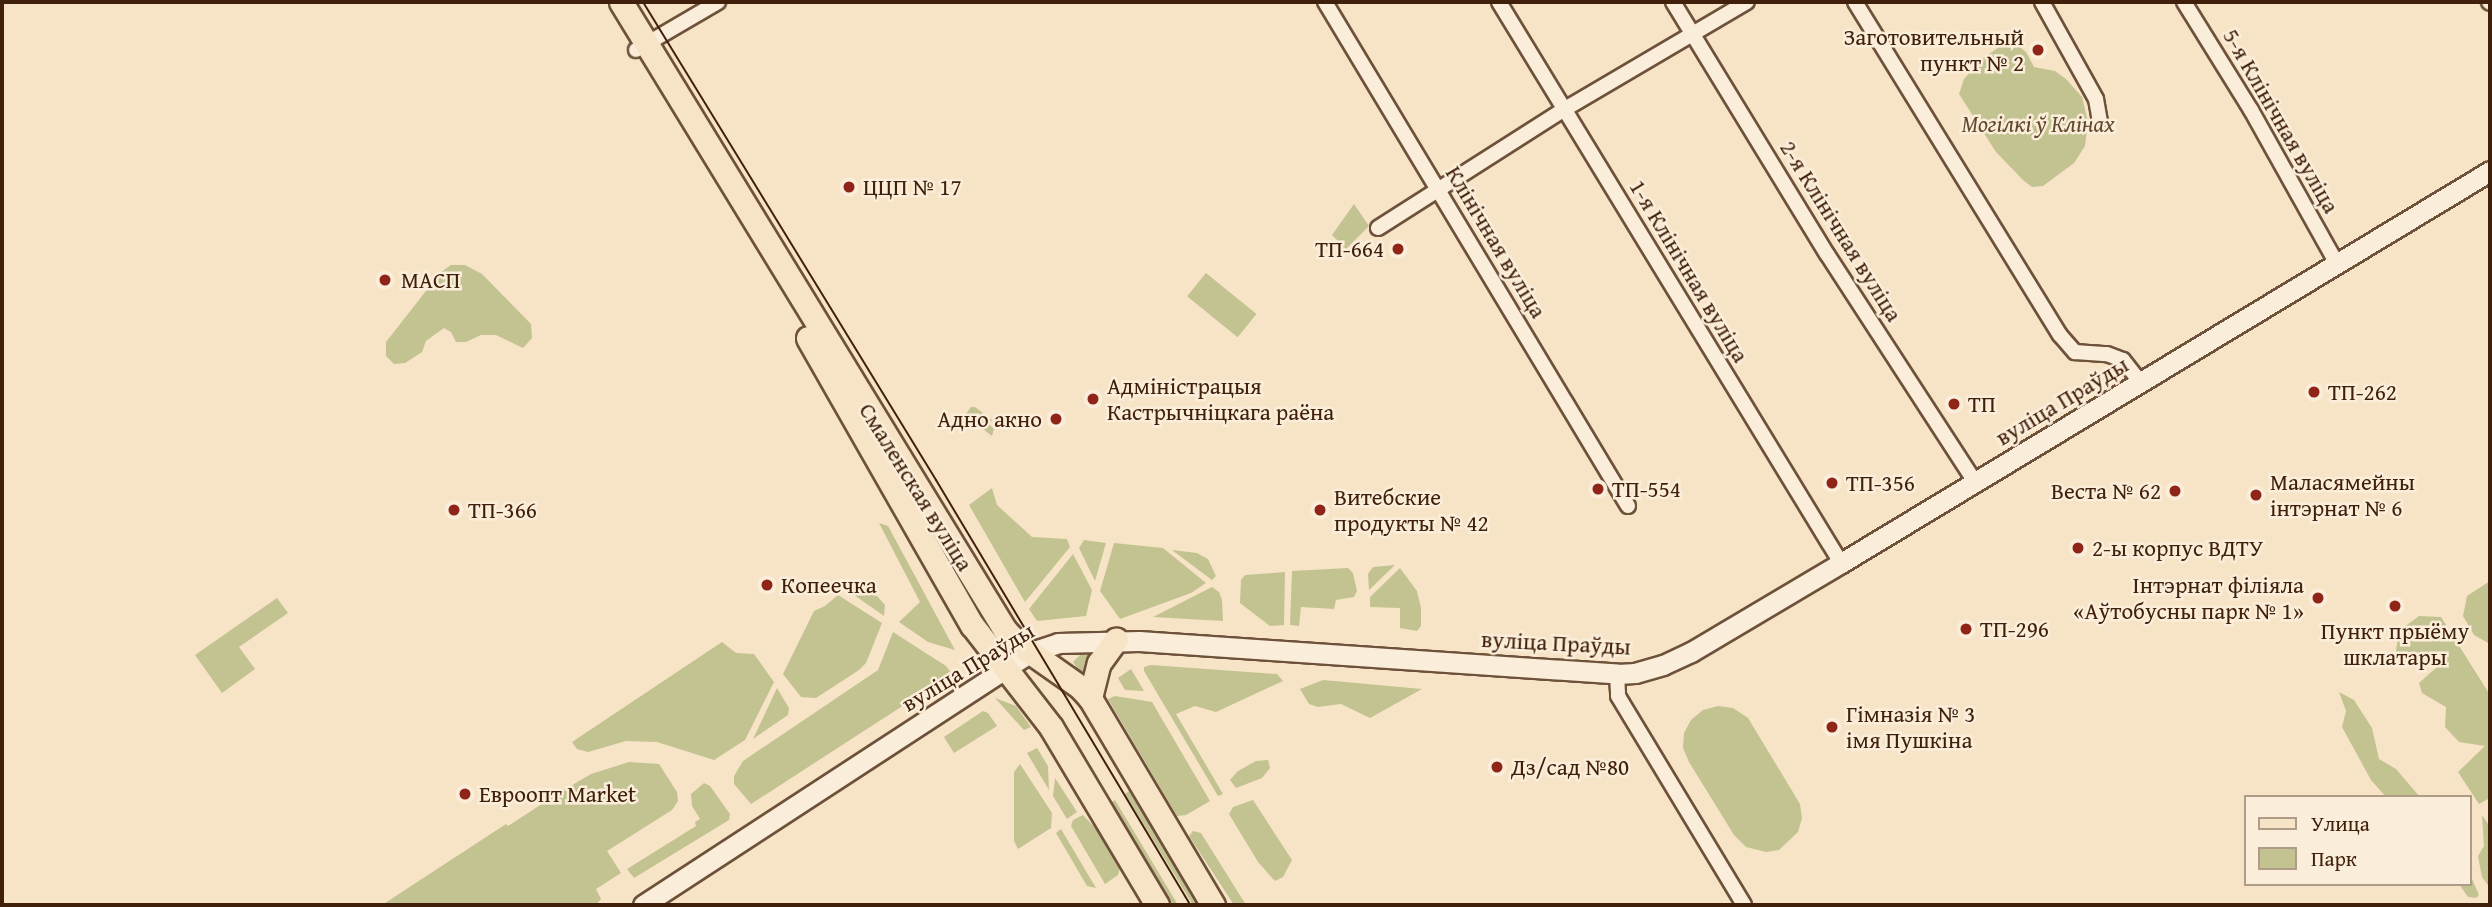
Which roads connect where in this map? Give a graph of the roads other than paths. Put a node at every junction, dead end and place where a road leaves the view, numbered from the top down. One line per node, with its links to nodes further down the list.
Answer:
1 (607, 2): 12 (main road, Смаленская вуліца)
2 (621, 2): 12 (main road, Смаленская вуліца)
3 (718, 2): 12 (street)
4 (1325, 2): 16 (street, Клінічная вуліца)
5 (1499, 2): 13 (street, 1-я Клінічная вуліца)
6 (1673, 2): 11 (street, 2-я Клінічная вуліца)
7 (1747, 2): 11 (street)
8 (1855, 2): 19 (street)
9 (2042, 2): 14 (street)
10 (2184, 2): 18 (street, 5-я Клінічная вуліца)
11 (1693, 34): 13 (street); 20 (street, 2-я Клінічная вуліца)
12 (641, 47): 24 (main road, Смаленская вуліца); 25 (main road, Смаленская вуліца)
13 (1565, 109): 16 (street); 22 (street, 1-я Клінічная вуліца)
14 (2100, 121)
15 (2490, 171): 18 (main road, вуліца Праўды)
16 (1439, 191): 17 (street); 21 (street, Клінічная вуліца)
17 (1378, 228)
18 (2337, 264): 19 (main road, вуліца Праўды)
19 (2140, 382): 20 (main road, вуліца Праўды)
20 (1975, 482): 22 (main road, вуліца Праўды)
21 (1628, 506)
22 (1842, 564): 26 (main road, вуліца Праўды)
23 (1116, 640): 24 (main road, вуліца Праўды); 26 (main road, вуліца Праўды); 27 (main road)
24 (1031, 652): 25 (main road, вуліца Праўды); 27 (main road, Смаленская вуліца)
25 (1006, 668): 29 (main road, вуліца Праўды); 30 (main road, Смаленская вуліца)
26 (1617, 674): 31 (street)
27 (1090, 698): 28 (main road, Смаленская вуліца)
28 (1208, 901)
29 (643, 905)
30 (1157, 905)
31 (1744, 905)

